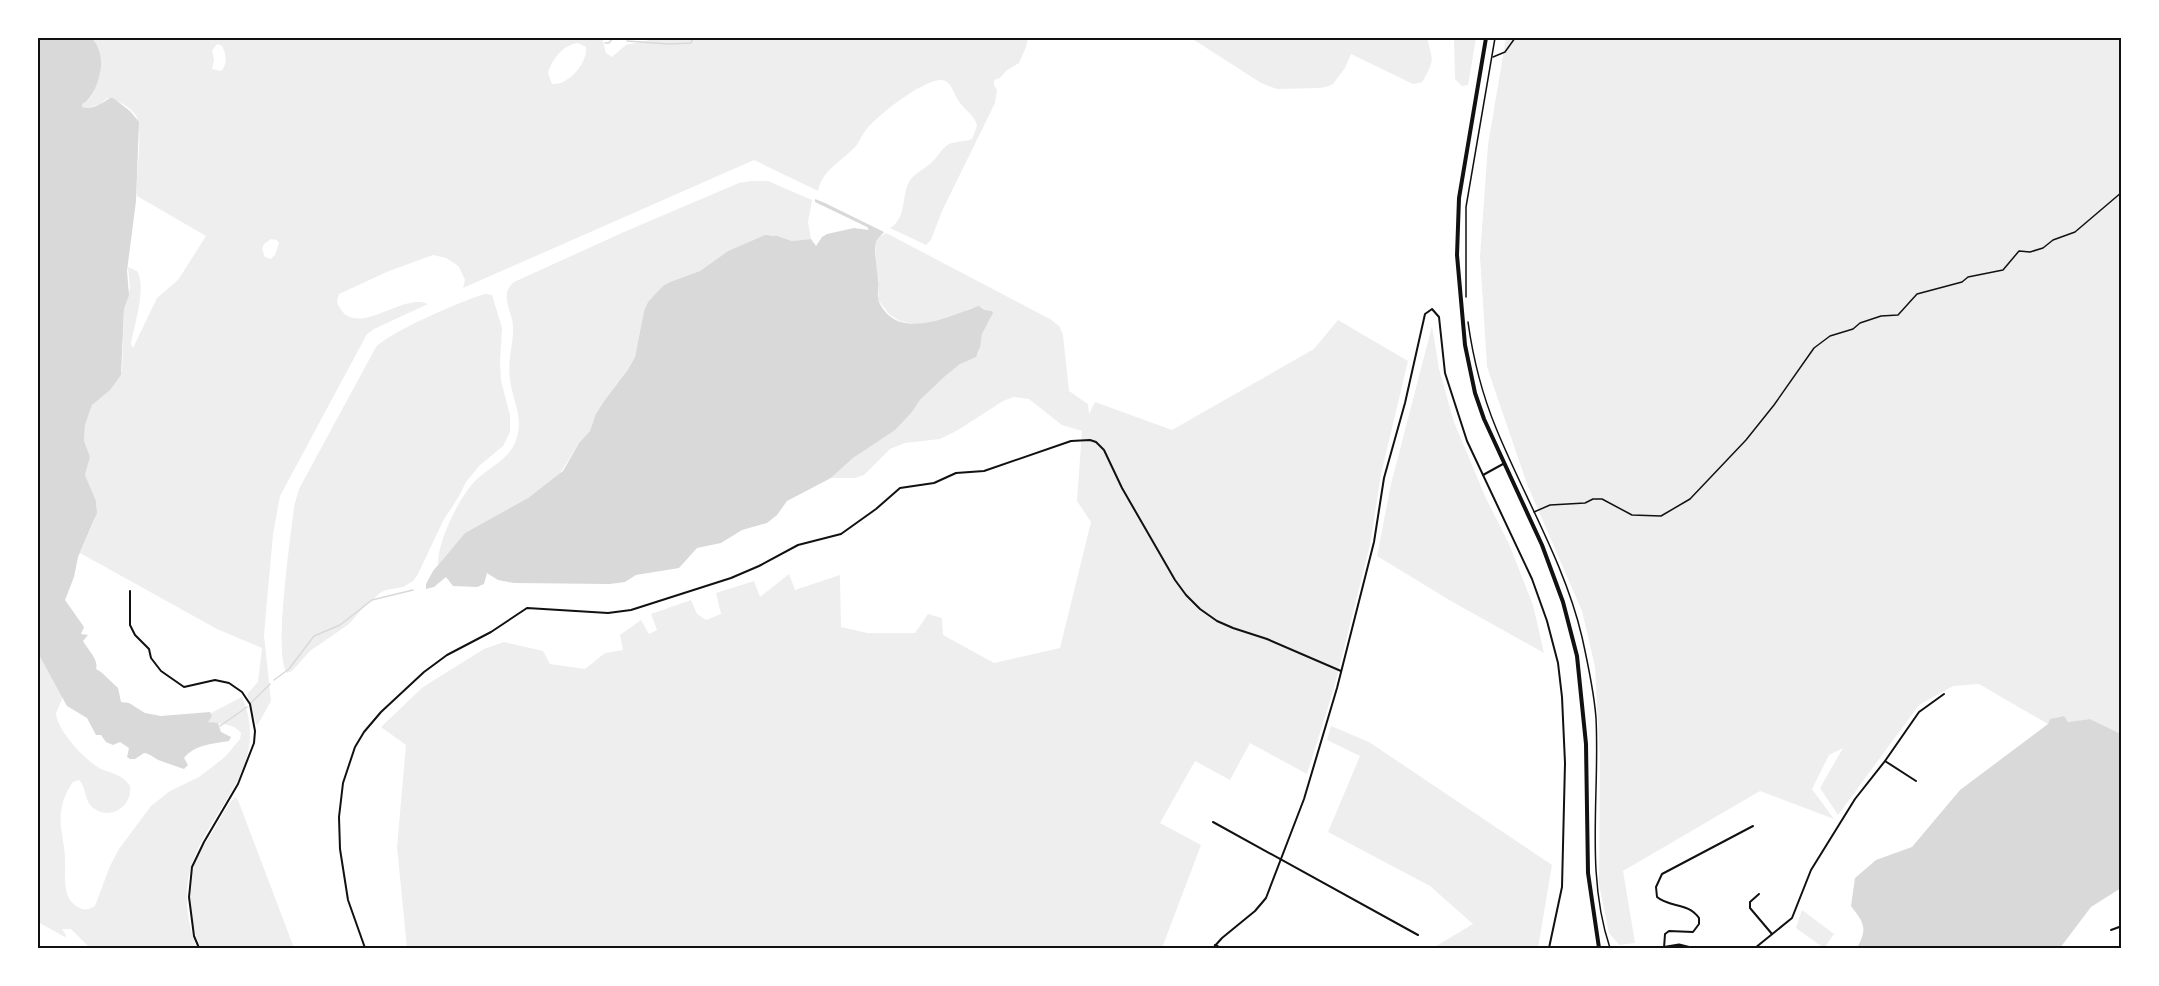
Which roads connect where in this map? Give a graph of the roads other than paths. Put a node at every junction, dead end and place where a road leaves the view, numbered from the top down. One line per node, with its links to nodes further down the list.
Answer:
1 (1486, 38): 2 (main road)
2 (1503, 464): 3 (street); 22 (main road)
3 (1483, 475): 5 (street); 21 (street)
4 (130, 591): 18 (street)
5 (1341, 671): 11 (street); 19 (street)
6 (1944, 694): 7 (street)
7 (1885, 761): 8 (street); 15 (street)
8 (1916, 781)
9 (1213, 822): 11 (street)
10 (1753, 826): 23 (street)
11 (1281, 859): 16 (street); 17 (street)
12 (1759, 894): 15 (street)
13 (2121, 926): 14 (street)
14 (2111, 930)
15 (1772, 934): 25 (street)
16 (1418, 935)
17 (1214, 947): 20 (street)
18 (199, 948)
19 (364, 948)
20 (1221, 948)
21 (1549, 948)
22 (1599, 948)
23 (1662, 948): 24 (street)
24 (1691, 948)
25 (1755, 948)

